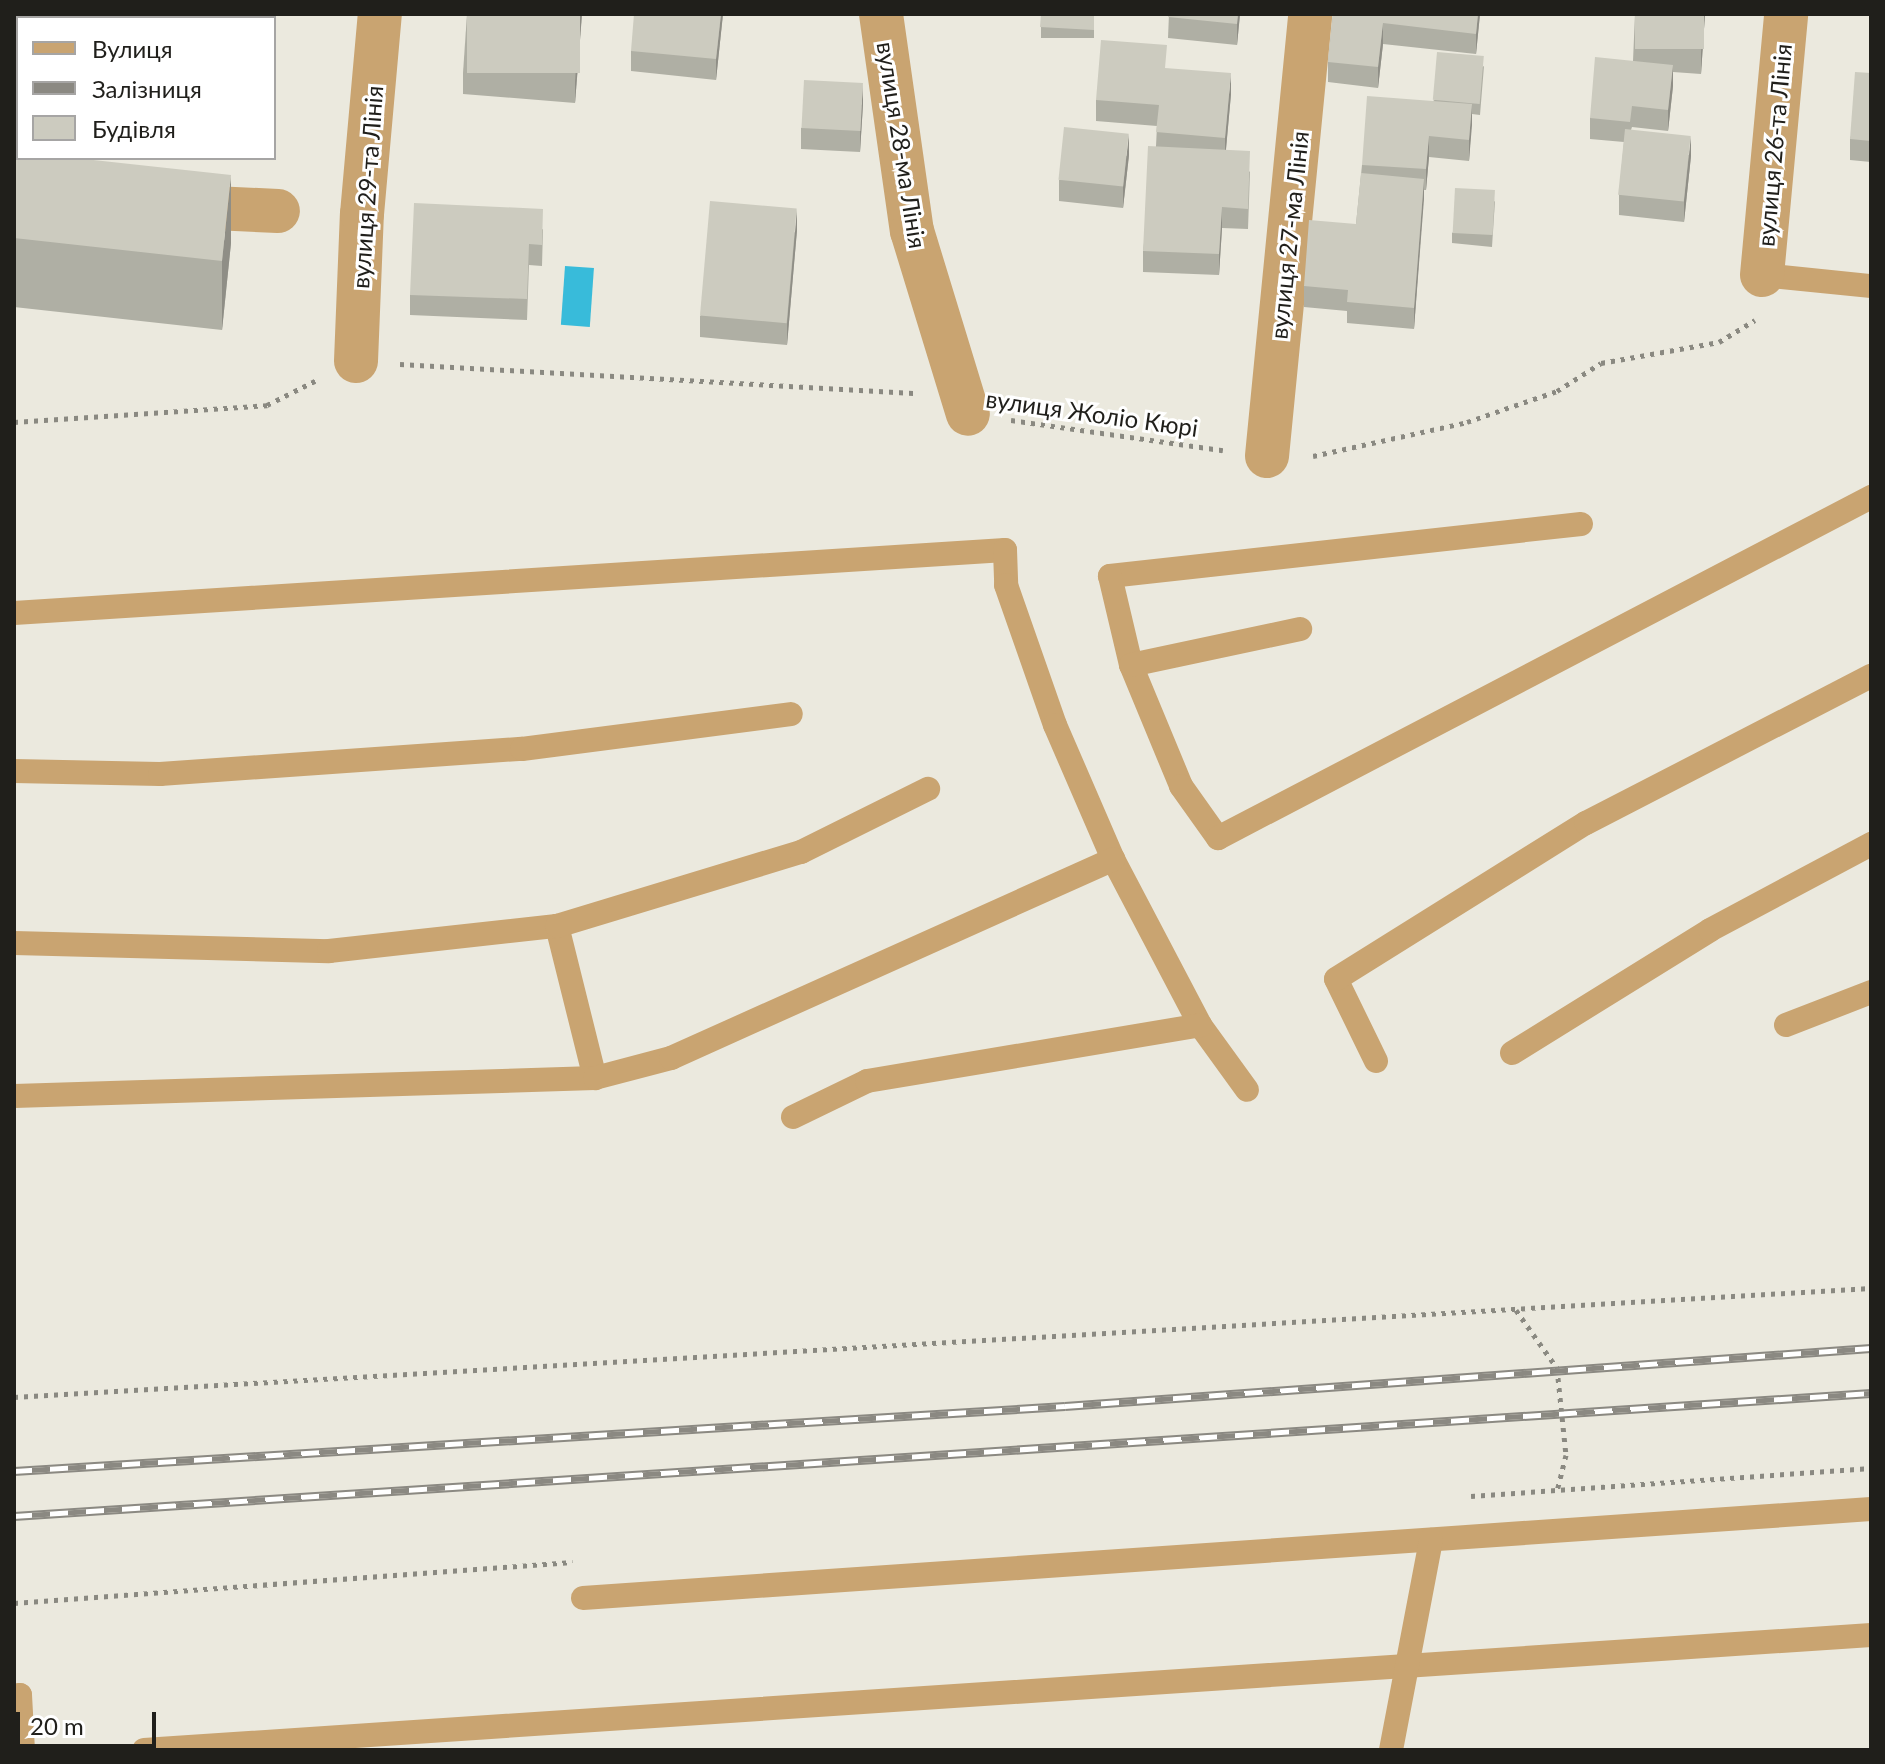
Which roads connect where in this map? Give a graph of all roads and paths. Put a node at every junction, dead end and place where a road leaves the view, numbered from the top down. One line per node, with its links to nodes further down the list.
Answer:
1 (380, 14): 9 (street, вулиця 29-та Лінія)
2 (881, 14): 10 (street, вулиця 28-ма Лінія)
3 (1310, 14): 12 (street, вулиця 27-ма Лінія)
4 (1786, 14): 7 (street, вулиця 26-та Лінія)
5 (138, 205): 6 (street)
6 (278, 211)
7 (1762, 275): 8 (lane); 12 (path, вулиця Жоліо Кюрі)
8 (1871, 286)
9 (356, 361): 10 (path, вулиця Жоліо Кюрі); 11 (path)
10 (968, 414): 12 (path, вулиця Жоліо Кюрі)
11 (14, 422)
12 (1267, 456)
13 (1871, 497): 17 (lane)
14 (1581, 524): 17 (lane)
15 (14, 613): 23 (lane)
16 (1300, 629): 17 (lane)
17 (1131, 665)
18 (1871, 676): 30 (lane)
19 (791, 714): 20 (lane)
20 (14, 771)
21 (928, 789): 24 (lane)
22 (1871, 844): 29 (lane)
23 (1113, 859): 27 (lane); 31 (lane)
24 (557, 926): 25 (lane); 31 (lane)
25 (14, 943)
26 (1871, 992): 28 (lane)
27 (1200, 1025): 32 (lane); 34 (lane)
28 (1786, 1025)
29 (1512, 1053)
30 (1376, 1061)
31 (595, 1078): 33 (lane)
32 (1247, 1090)
33 (14, 1096)
34 (793, 1117)
35 (1871, 1288): 36 (path)
36 (1516, 1310): 37 (path); 38 (path)
37 (14, 1397)
38 (1557, 1490)
39 (1871, 1509): 40 (lane)
40 (1431, 1540): 41 (lane); 43 (lane)
41 (583, 1598)
42 (1871, 1635): 43 (lane)
43 (1407, 1669): 46 (lane); 47 (lane)
44 (14, 1696): 45 (lane)
45 (23, 1750)
46 (144, 1750)
47 (1391, 1750)

